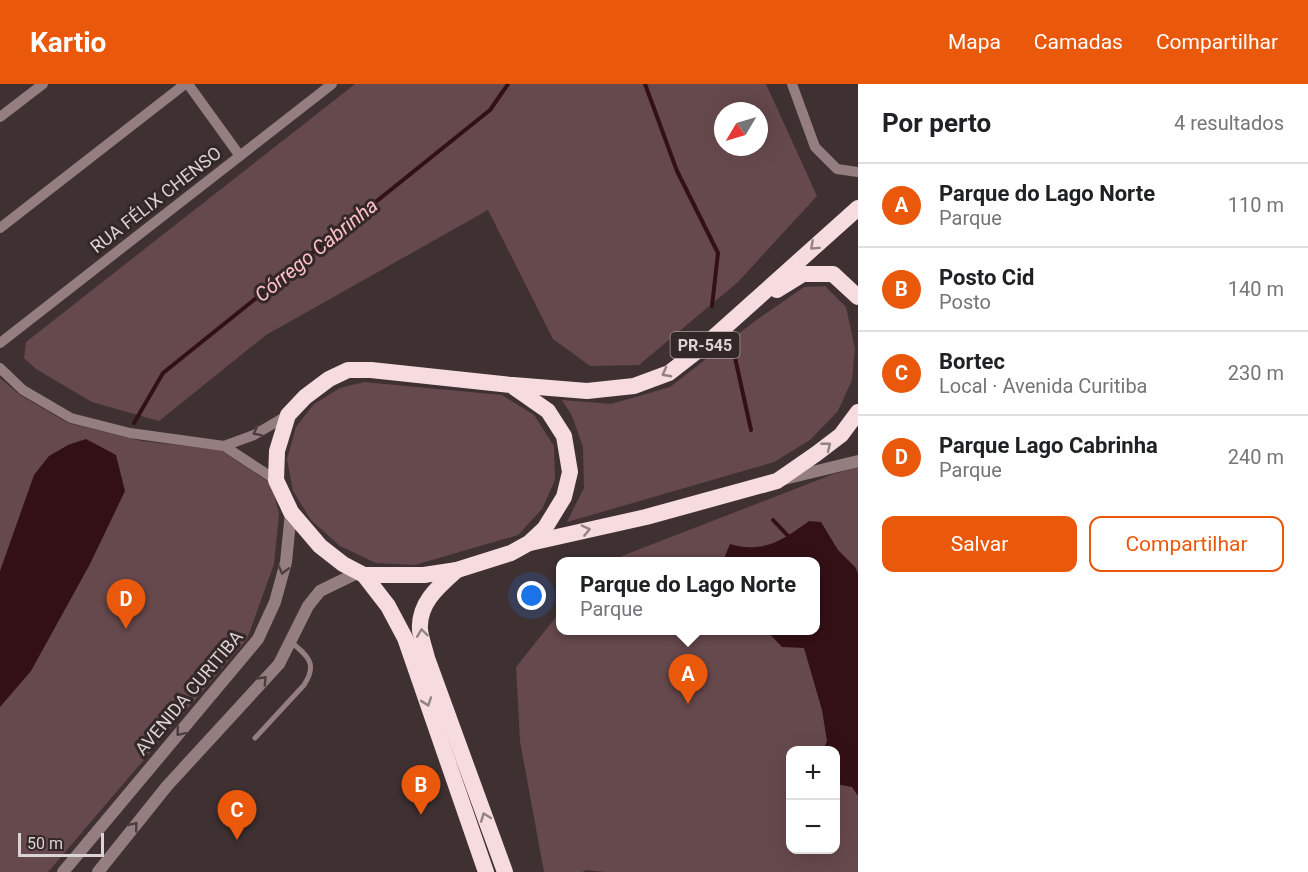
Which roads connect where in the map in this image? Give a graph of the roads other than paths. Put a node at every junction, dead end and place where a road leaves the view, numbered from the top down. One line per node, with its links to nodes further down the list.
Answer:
1 (43, 84): 5 (street)
2 (187, 84): 6 (street); 9 (street)
3 (332, 84): 6 (street, RUA FÉLIX CHENSO)
4 (792, 84): 7 (street)
5 (0, 117)
6 (240, 156): 12 (street, RUA FÉLIX CHENSO)
7 (858, 172)
8 (858, 208): 11 (highway, PR-545, one-way to 11)
9 (0, 228)
10 (858, 297): 11 (highway)
11 (741, 312): 14 (highway, PR-545, one-way to 14)
12 (0, 343)
13 (0, 368): 17 (street)
14 (511, 385): 16 (highway); 22 (highway)
15 (858, 412): 20 (highway, one-way to 15)
16 (288, 415): 17 (street, one-way to 17); 19 (highway)
17 (224, 446): 19 (street)
18 (858, 461): 20 (street)
19 (276, 480): 21 (highway)
20 (777, 481): 22 (highway, one-way to 20)
21 (291, 512): 24 (highway); 27 (street, AVENIDA CURITIBA, one-way to 27)
22 (529, 543): 23 (highway)
23 (457, 570): 24 (highway); 30 (highway, one-way to 23)
24 (361, 574): 25 (street); 29 (highway, one-way to 29)
25 (291, 642): 26 (lane); 28 (street, one-way to 25)
26 (255, 738)
27 (63, 872)
28 (98, 872)
29 (486, 872)
30 (505, 872)

